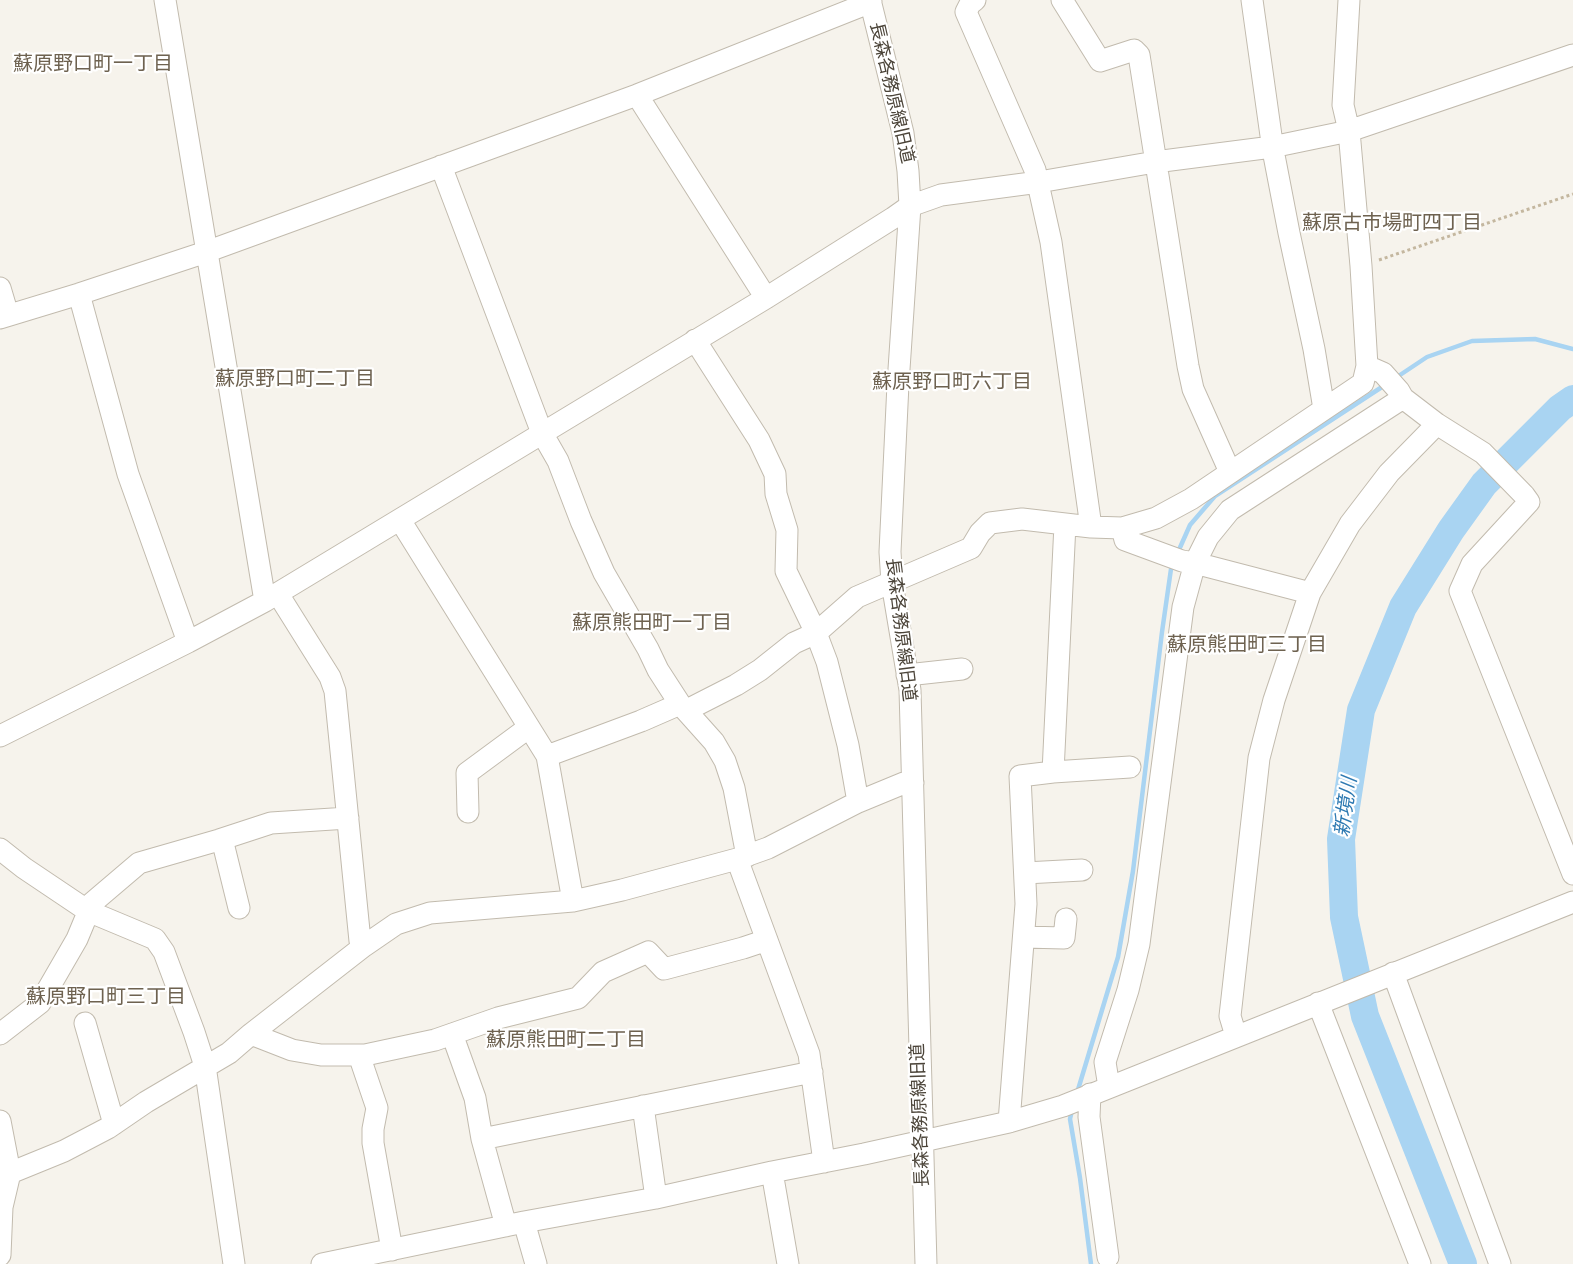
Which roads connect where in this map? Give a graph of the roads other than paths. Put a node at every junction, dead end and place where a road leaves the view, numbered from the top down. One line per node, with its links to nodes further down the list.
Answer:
1 (165, 0): 15 (street)
2 (975, 0): 13 (street)
3 (1062, 0): 11 (street)
4 (1252, 0): 10 (street)
5 (1349, 0): 9 (street)
6 (870, 1): 8 (street); 14 (street, 長森各務原線旧道)
7 (1573, 55): 9 (street)
8 (637, 95): 12 (street); 18 (street)
9 (1349, 131): 10 (street); 21 (street)
10 (1272, 147): 11 (street); 23 (street)
11 (1155, 162): 13 (street); 26 (street)
12 (441, 166): 15 (street); 25 (street)
13 (1039, 182): 14 (street); 29 (street)
14 (910, 206): 18 (street); 32 (street, 長森各務原線旧道)
15 (206, 252): 17 (street); 34 (street)
16 (0, 288): 19 (street)
17 (79, 294): 19 (street); 36 (street)
18 (766, 297): 20 (street)
19 (4, 316)
20 (695, 340): 25 (street); 35 (street)
21 (1375, 370): 22 (street); 23 (street)
22 (1401, 394): 24 (street); 31 (street)
23 (1324, 409): 26 (street)
24 (1437, 424): 33 (street); 54 (street)
25 (542, 433): 27 (street); 39 (street)
26 (1230, 472): 30 (street)
27 (400, 520): 34 (street); 40 (street)
28 (1065, 524): 29 (street); 32 (street); 44 (street)
29 (1091, 527): 30 (street)
30 (1122, 528): 31 (street)
31 (1180, 560): 33 (street); 73 (street)
32 (892, 583): 35 (street); 38 (street, 長森各務原線旧道)
33 (1310, 593): 69 (street)
34 (272, 597): 36 (street); 48 (street)
35 (816, 633): 39 (street); 46 (street)
36 (188, 642): 41 (street)
37 (962, 669): 38 (street)
38 (907, 675): 45 (street, 長森各務原線旧道)
39 (683, 707): 42 (street); 51 (street)
40 (528, 728): 42 (street); 47 (street)
41 (0, 736)
42 (547, 756): 55 (street)
43 (1130, 766): 44 (street)
44 (1053, 772): 53 (street)
45 (913, 783): 46 (street); 79 (street, 長森各務原線旧道)
46 (858, 802): 51 (street)
47 (468, 812)
48 (348, 818): 49 (street); 62 (street)
49 (222, 839): 57 (street); 58 (street)
50 (3, 855): 58 (street)
51 (742, 857): 55 (street); 61 (street)
52 (1082, 870): 53 (street)
53 (1025, 873): 60 (street)
54 (1573, 874)
55 (573, 901): 62 (street)
56 (1573, 902): 63 (street)
57 (239, 908)
58 (88, 911): 66 (street); 71 (street)
59 (1066, 919): 60 (street)
60 (1023, 937): 76 (street)
61 (767, 940): 68 (street); 72 (street)
62 (364, 946): 67 (street)
63 (1388, 975): 64 (street); 94 (street)
64 (1325, 1000): 69 (street); 93 (street)
65 (85, 1023): 77 (street)
66 (0, 1034)
67 (251, 1034): 70 (street); 71 (street)
68 (452, 1034): 70 (street); 78 (street)
69 (1236, 1036): 73 (street)
70 (359, 1055): 85 (street)
71 (205, 1066): 77 (street); 88 (street)
72 (812, 1072): 74 (street); 80 (street)
73 (1095, 1092): 76 (street); 87 (street)
74 (643, 1106): 78 (street); 83 (street)
75 (0, 1121): 82 (street)
76 (1009, 1122): 79 (street)
77 (114, 1124): 82 (street)
78 (482, 1139): 84 (street)
79 (921, 1142): 80 (street); 92 (street, 長森各務原線旧道)
80 (824, 1162): 81 (street)
81 (772, 1172): 83 (street); 91 (street)
82 (10, 1173): 86 (street)
83 (656, 1198): 84 (street)
84 (515, 1224): 85 (street); 90 (street)
85 (392, 1250): 89 (street)
86 (0, 1255)
87 (1110, 1262)
88 (234, 1264)
89 (322, 1264)
90 (536, 1264)
91 (789, 1264)
92 (926, 1264)
93 (1420, 1264)
94 (1500, 1264)

